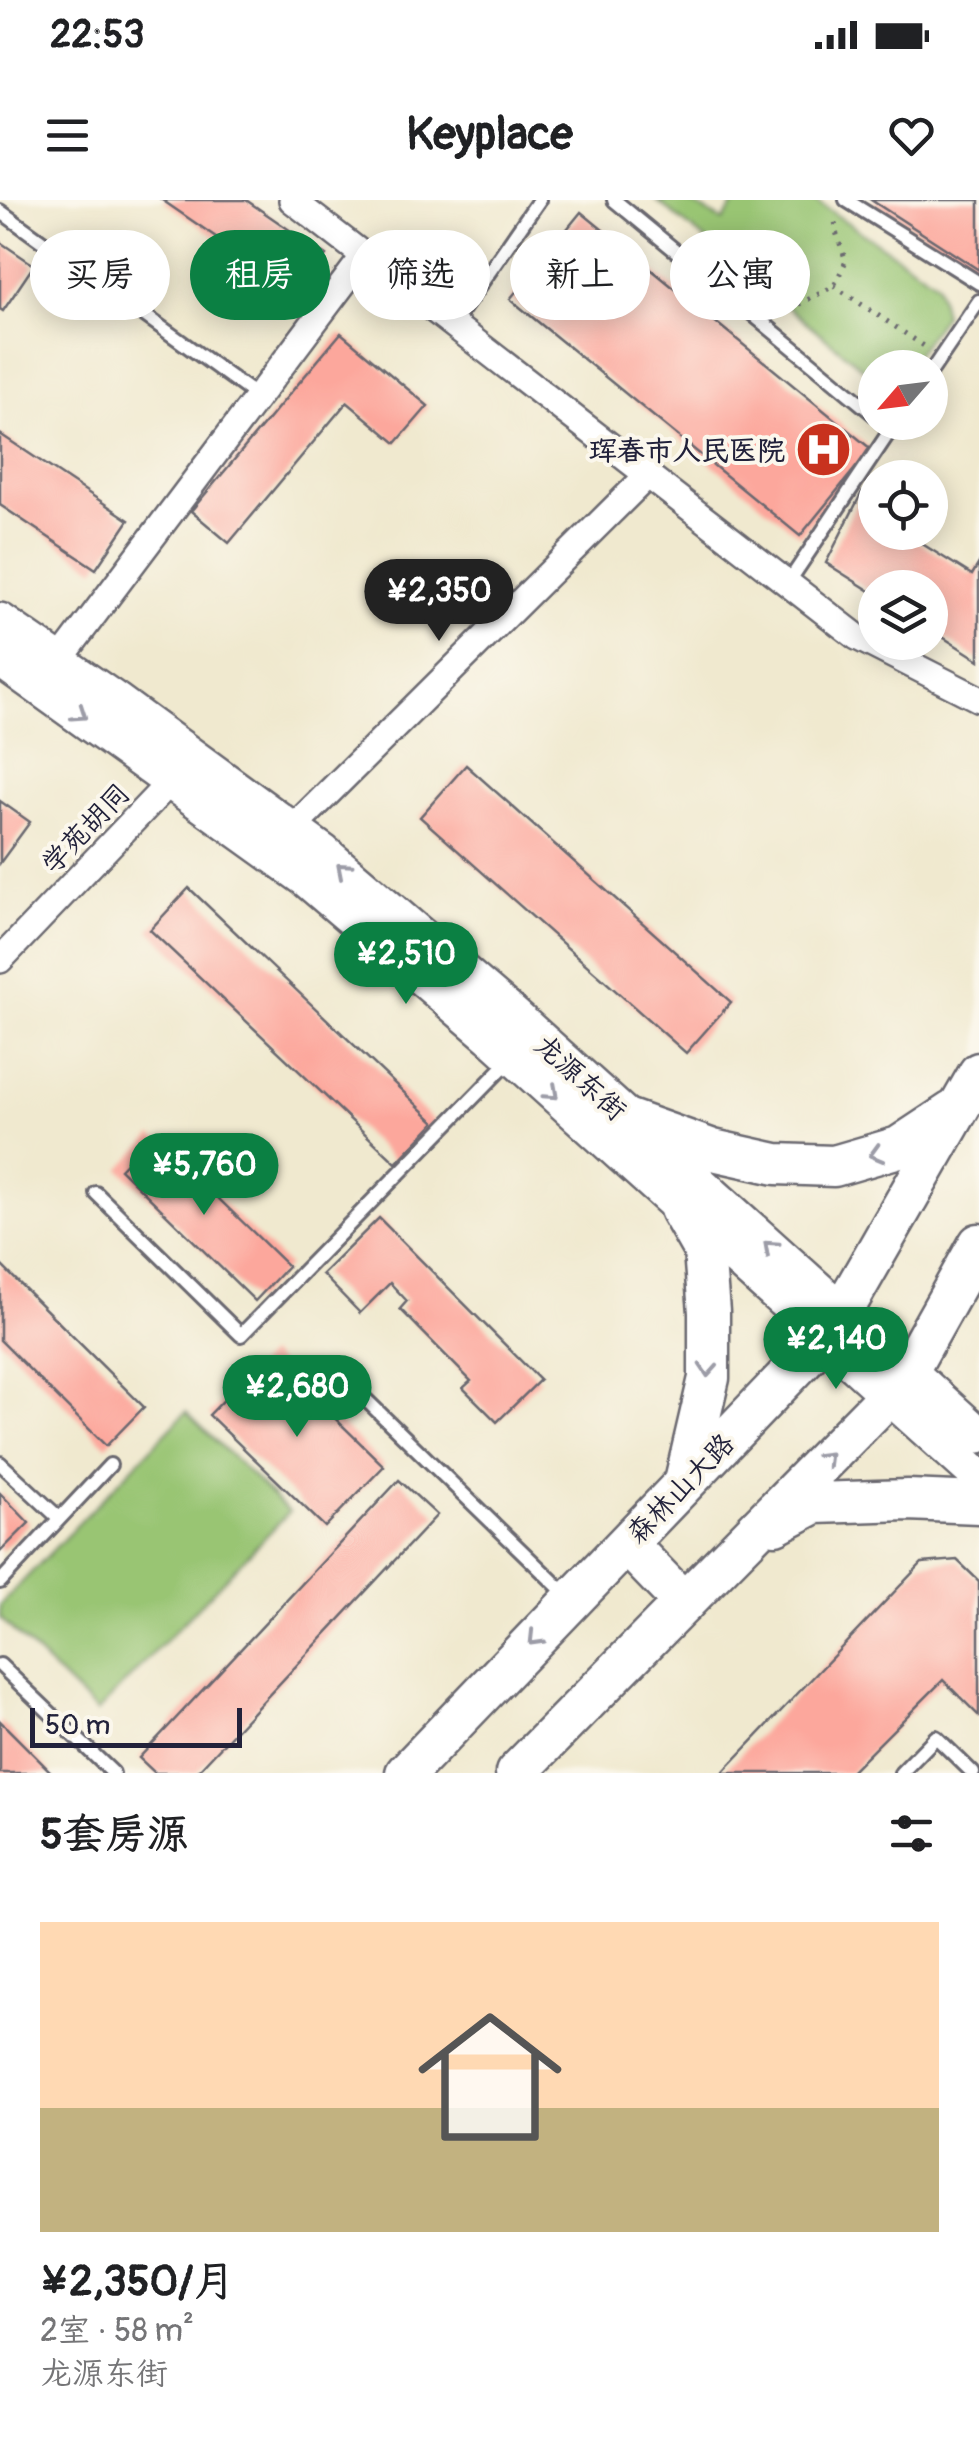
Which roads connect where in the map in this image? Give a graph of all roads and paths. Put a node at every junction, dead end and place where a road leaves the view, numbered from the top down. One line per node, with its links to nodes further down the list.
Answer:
1 (292, 200): 7 (street)
2 (539, 200): 13 (lane)
3 (614, 200): 14 (lane)
4 (846, 200): 9 (lane)
5 (0, 211): 17 (lane)
6 (836, 214): 10 (path)
7 (350, 245)
8 (350, 275): 17 (street)
9 (979, 283)
10 (834, 286): 14 (path); 15 (path)
11 (978, 304): 16 (lane)
12 (447, 320): 13 (street)
13 (452, 324): 20 (street)
14 (765, 324): 18 (lane)
15 (931, 350)
16 (946, 350)
17 (258, 397): 24 (street)
18 (858, 401)
19 (881, 440): 21 (lane)
20 (648, 475): 21 (street); 27 (street)
21 (788, 583): 25 (street)
22 (0, 621): 24 (main road, 龙源东街)
23 (0, 659): 26 (main road, 龙源东街, one-way to 26)
24 (59, 662): 27 (main road, 龙源东街)
25 (979, 698)
26 (172, 780): 27 (main road, 龙源东街); 28 (street, 学苑胡同)
27 (280, 840): 29 (main road, 龙源东街); 31 (main road, 龙源东街, one-way to 27)
28 (0, 960)
29 (513, 1057): 32 (lane); 33 (main road, 龙源东街, one-way to 33)
30 (969, 1090): 31 (main road, one-way to 31); 35 (main road, 森林山大路)
31 (629, 1120): 35 (main road, 龙源东街, one-way to 31)
32 (96, 1193)
33 (680, 1209): 35 (main road, 龙源东街); 42 (main road, one-way to 42)
34 (979, 1244): 36 (main road)
35 (833, 1326): 36 (main road, 龙源东街); 42 (main road, 森林山大路)
36 (899, 1382): 38 (main road); 41 (main road); 45 (main road, one-way to 36)
37 (360, 1394): 48 (lane)
38 (979, 1434)
39 (0, 1463): 44 (lane)
40 (110, 1465): 44 (lane)
41 (979, 1477)
42 (684, 1484): 46 (main road, 森林山大路)
43 (979, 1502): 45 (main road)
44 (60, 1518): 47 (lane)
45 (749, 1537): 49 (main road)
46 (627, 1544): 48 (main road, 森林山大路); 49 (main road)
47 (0, 1582)
48 (572, 1600): 52 (main road, 森林山大路, one-way to 52)
49 (684, 1602): 53 (main road)
50 (0, 1664): 51 (lane)
51 (113, 1773)
52 (406, 1773)
53 (516, 1773)
54 (900, 1773): 55 (lane)
55 (973, 1773)

